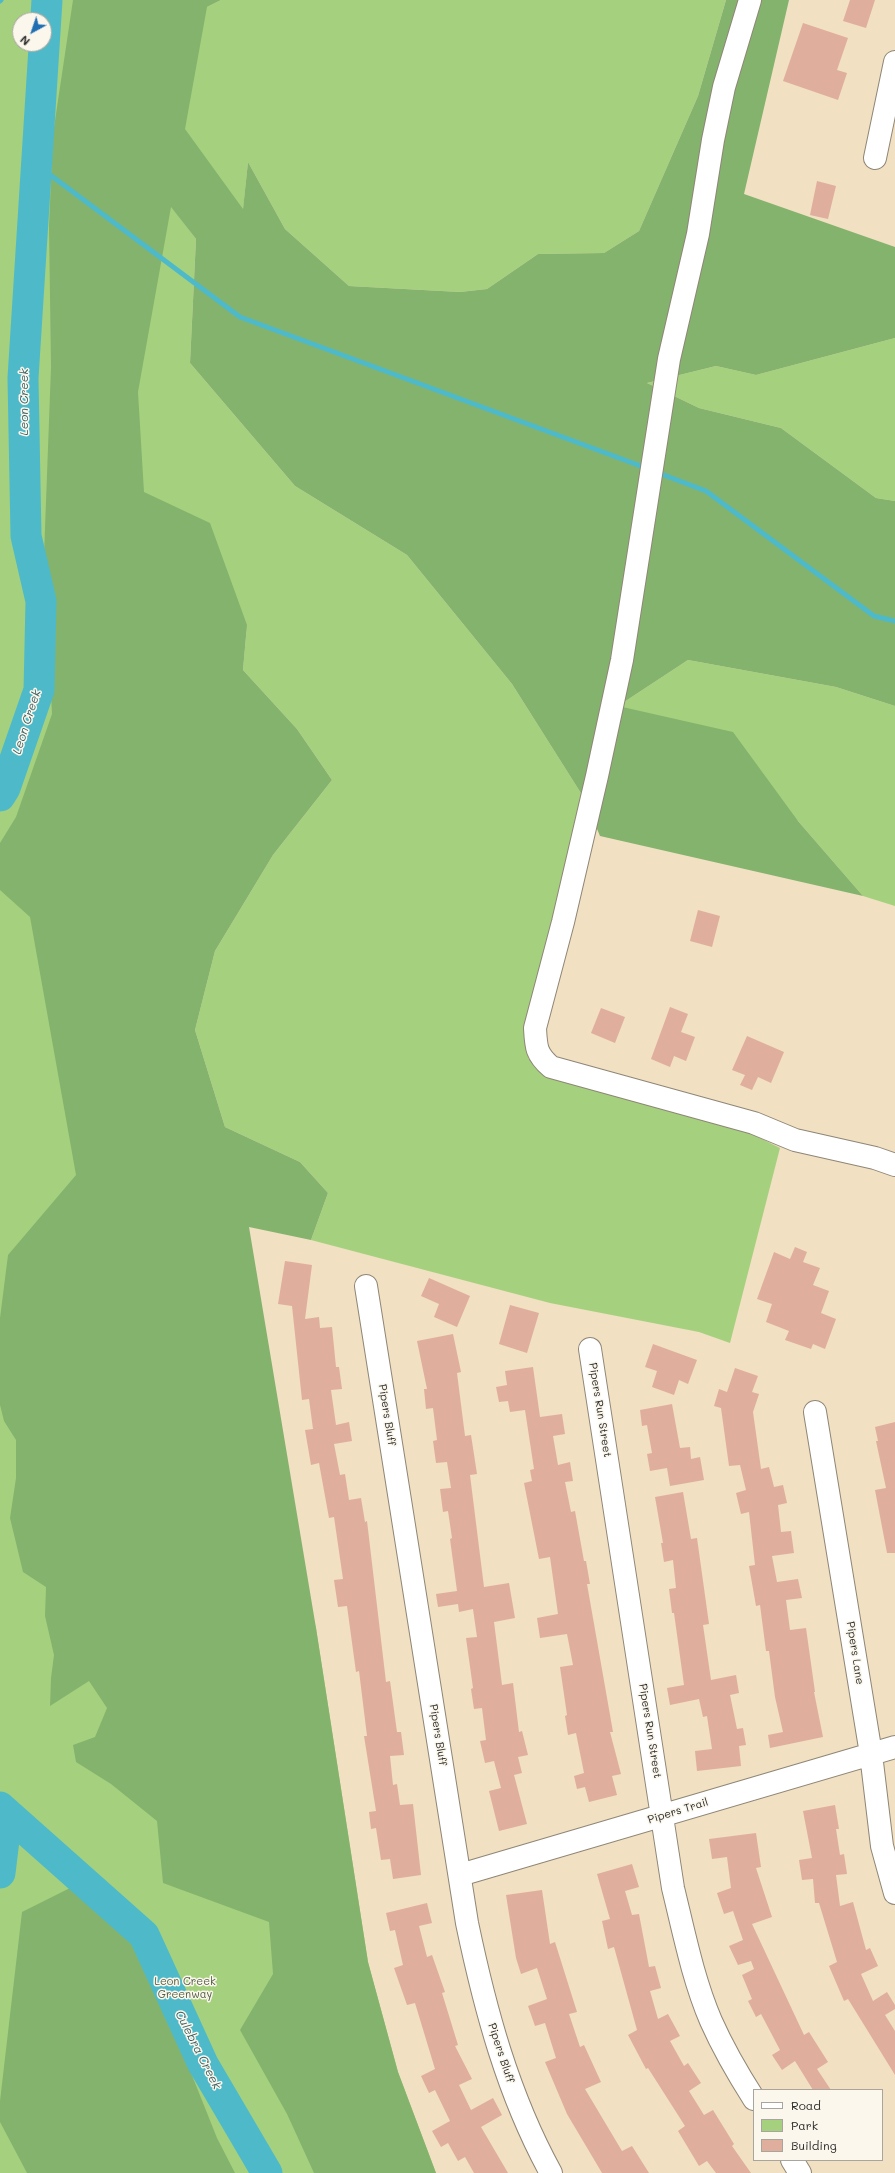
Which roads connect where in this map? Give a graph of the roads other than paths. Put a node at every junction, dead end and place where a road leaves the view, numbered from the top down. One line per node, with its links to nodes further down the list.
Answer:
1 (750, 0): 4 (street)
2 (895, 62): 3 (street)
3 (875, 158)
4 (895, 1165)
5 (366, 1286): 11 (street, Pipers Bluff)
6 (590, 1349): 10 (street, Pipers Run Street)
7 (815, 1412): 9 (street, Pipers Lane)
8 (895, 1747): 9 (street, Pipers Trail)
9 (871, 1754): 10 (street, Pipers Trail); 12 (street, Pipers Lane)
10 (663, 1815): 11 (street, Pipers Trail); 13 (street, Pipers Run Street)
11 (460, 1875): 15 (street, Pipers Bluff)
12 (895, 1892)
13 (753, 2097)
14 (793, 2161): 16 (street)
15 (551, 2173)
16 (800, 2173)

